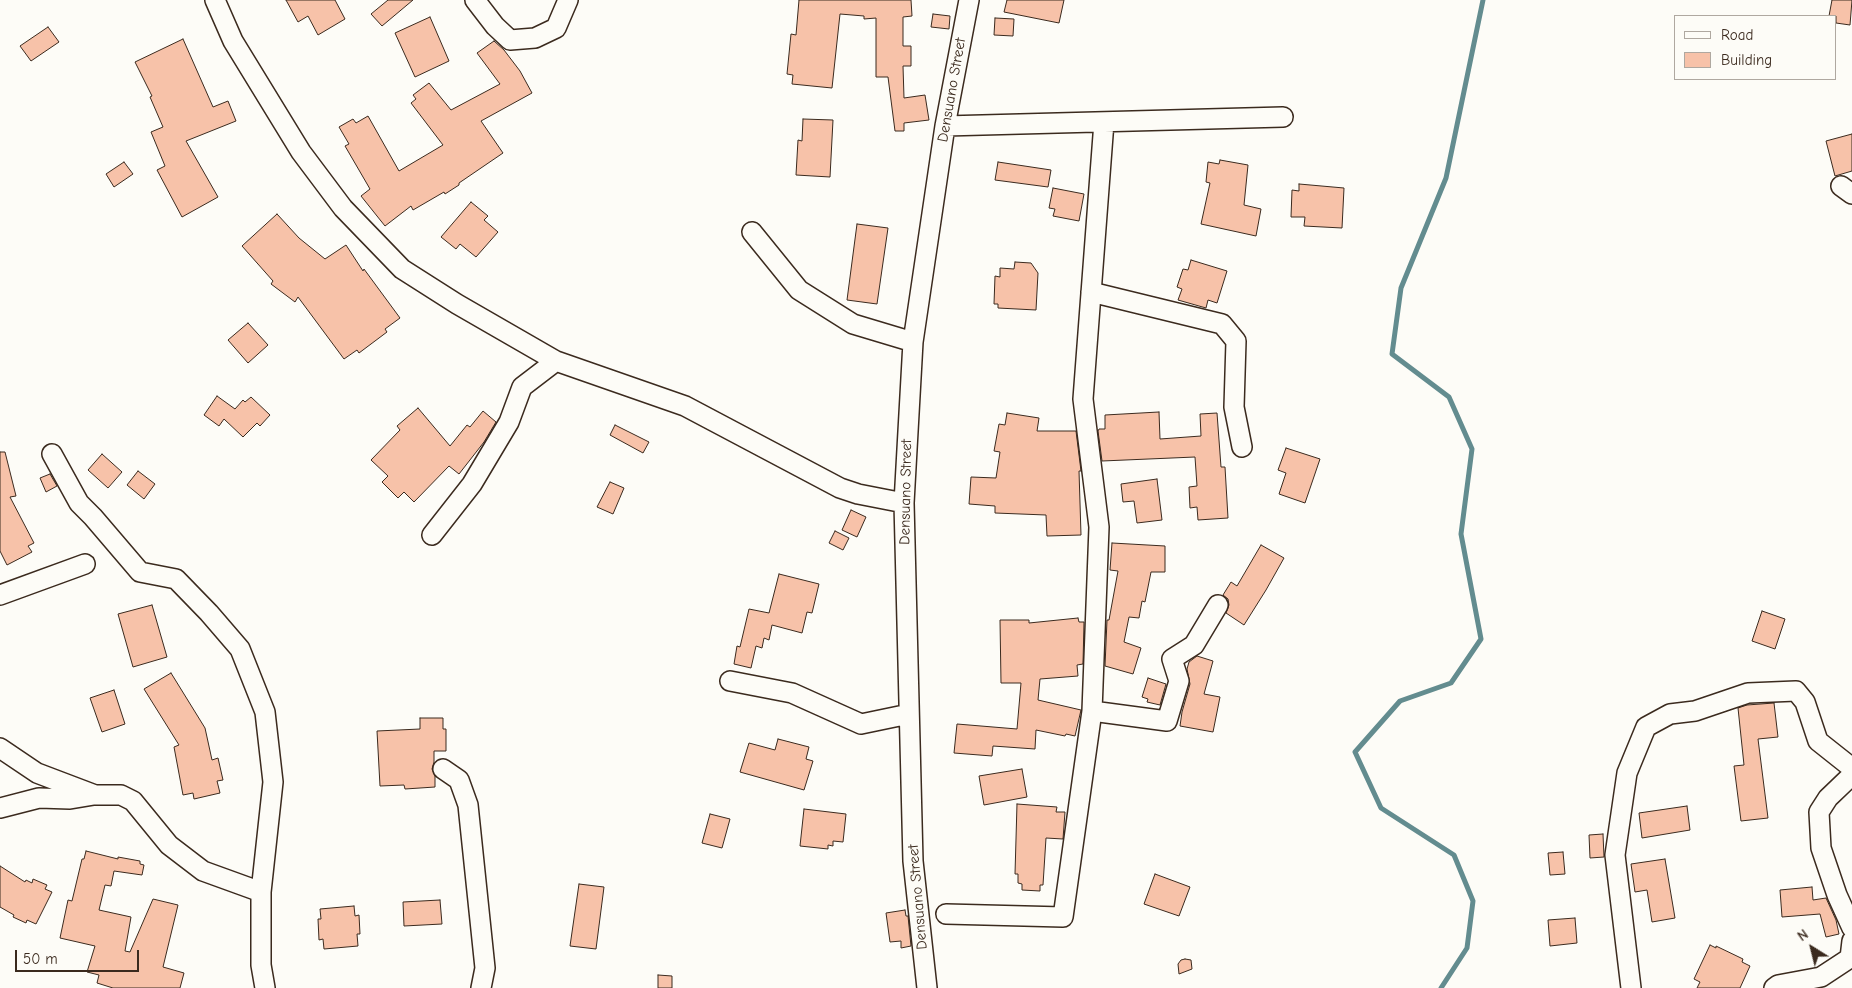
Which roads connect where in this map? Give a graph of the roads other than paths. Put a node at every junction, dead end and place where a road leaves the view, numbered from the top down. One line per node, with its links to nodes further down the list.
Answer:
1 (215, 0): 11 (street)
2 (475, 0): 3 (street)
3 (568, 0)
4 (969, 0): 7 (street, Densuano Street)
5 (1283, 117): 6 (street)
6 (1104, 122): 7 (street); 9 (street)
7 (945, 126): 10 (street, Densuano Street)
8 (752, 232): 10 (street)
9 (1091, 292): 12 (street); 20 (street)
10 (913, 342): 14 (street, Densuano Street)
11 (556, 361): 14 (street); 15 (street)
12 (1242, 448)
13 (52, 454): 28 (street)
14 (904, 503): 21 (street, Densuano Street)
15 (432, 534)
16 (85, 564): 17 (street)
17 (0, 596)
18 (1218, 605): 20 (street)
19 (730, 681): 21 (street)
20 (1092, 711): 29 (street)
21 (909, 714): 34 (street, Densuano Street)
22 (0, 748): 26 (street)
23 (1852, 768): 35 (street)
24 (443, 769): 33 (street)
25 (1852, 775): 30 (street)
26 (95, 795): 27 (street); 28 (street)
27 (0, 808)
28 (261, 892): 32 (street)
29 (946, 914)
30 (1852, 928)
31 (1852, 941): 36 (street)
32 (265, 988)
33 (481, 988)
34 (927, 988)
35 (1631, 988)
36 (1774, 988)

